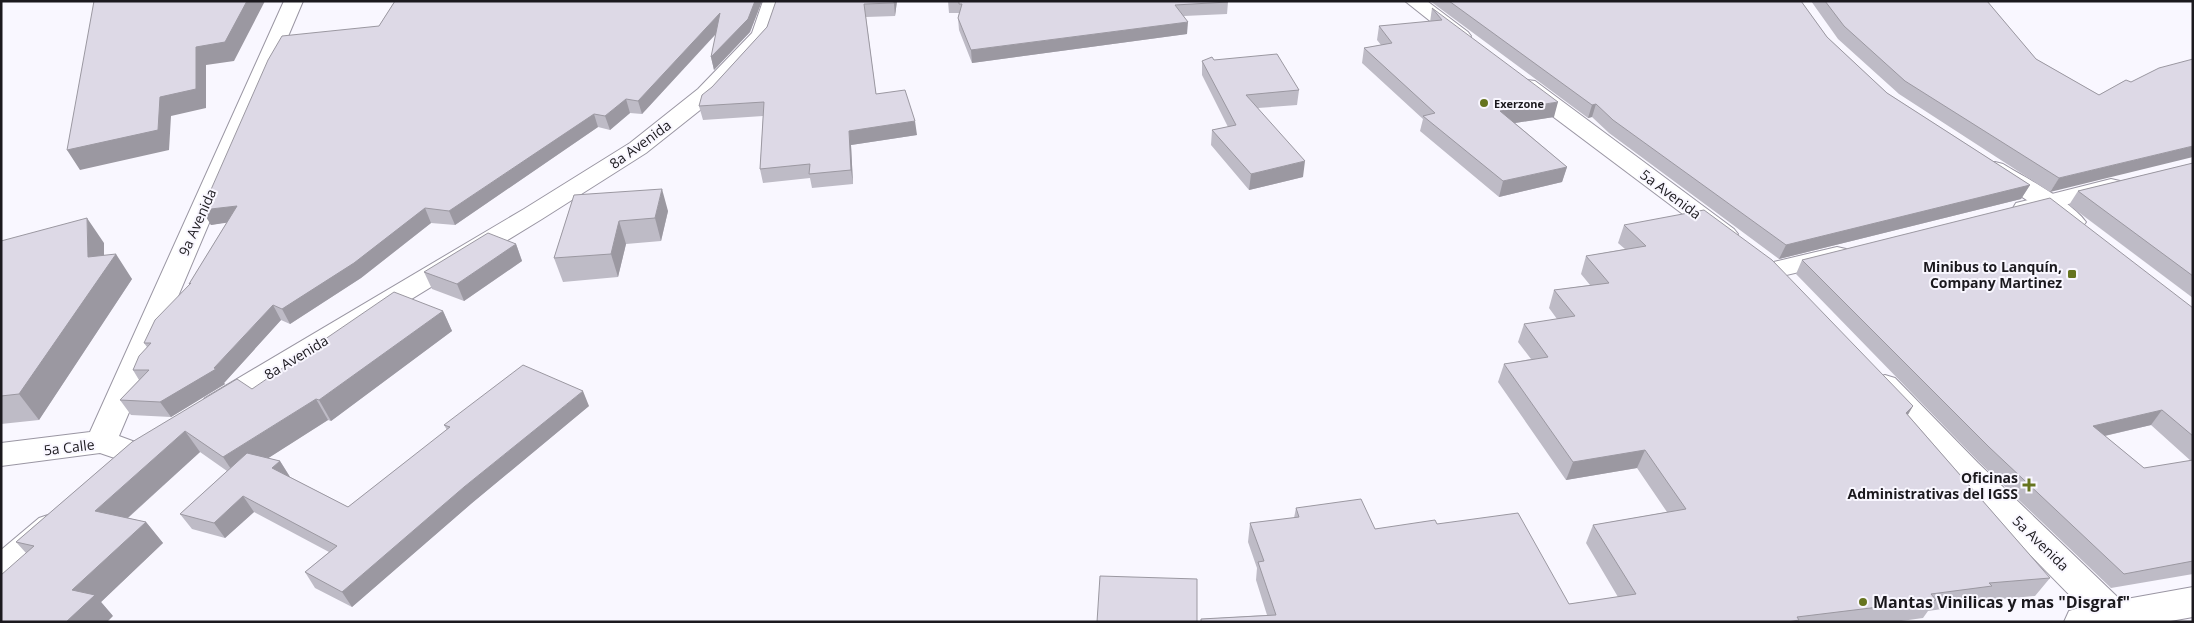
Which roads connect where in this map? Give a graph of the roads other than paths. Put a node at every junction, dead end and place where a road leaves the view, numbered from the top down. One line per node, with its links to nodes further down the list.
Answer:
1 (294, 1): 16 (street, 9a Avenida)
2 (773, 1): 15 (street, 8a Avenida)
3 (1414, 1): 4 (street)
4 (1478, 49)
5 (1509, 73): 12 (street, 5a Avenida)
6 (1981, 159): 8 (street)
7 (2129, 181): 8 (street)
8 (2048, 203): 9 (street); 10 (street)
9 (2000, 214)
10 (2093, 238)
11 (1859, 249): 12 (street)
12 (1774, 270): 13 (street, 5a Avenida)
13 (1795, 292)
14 (1871, 371): 22 (street, 5a Avenida)
15 (195, 418)
16 (101, 442): 17 (street, 5a Calle); 18 (street, 5a Calle)
17 (1, 455)
18 (134, 457)
19 (76, 506): 20 (street)
20 (1, 570)
21 (2193, 602): 22 (street)
22 (2105, 620)

